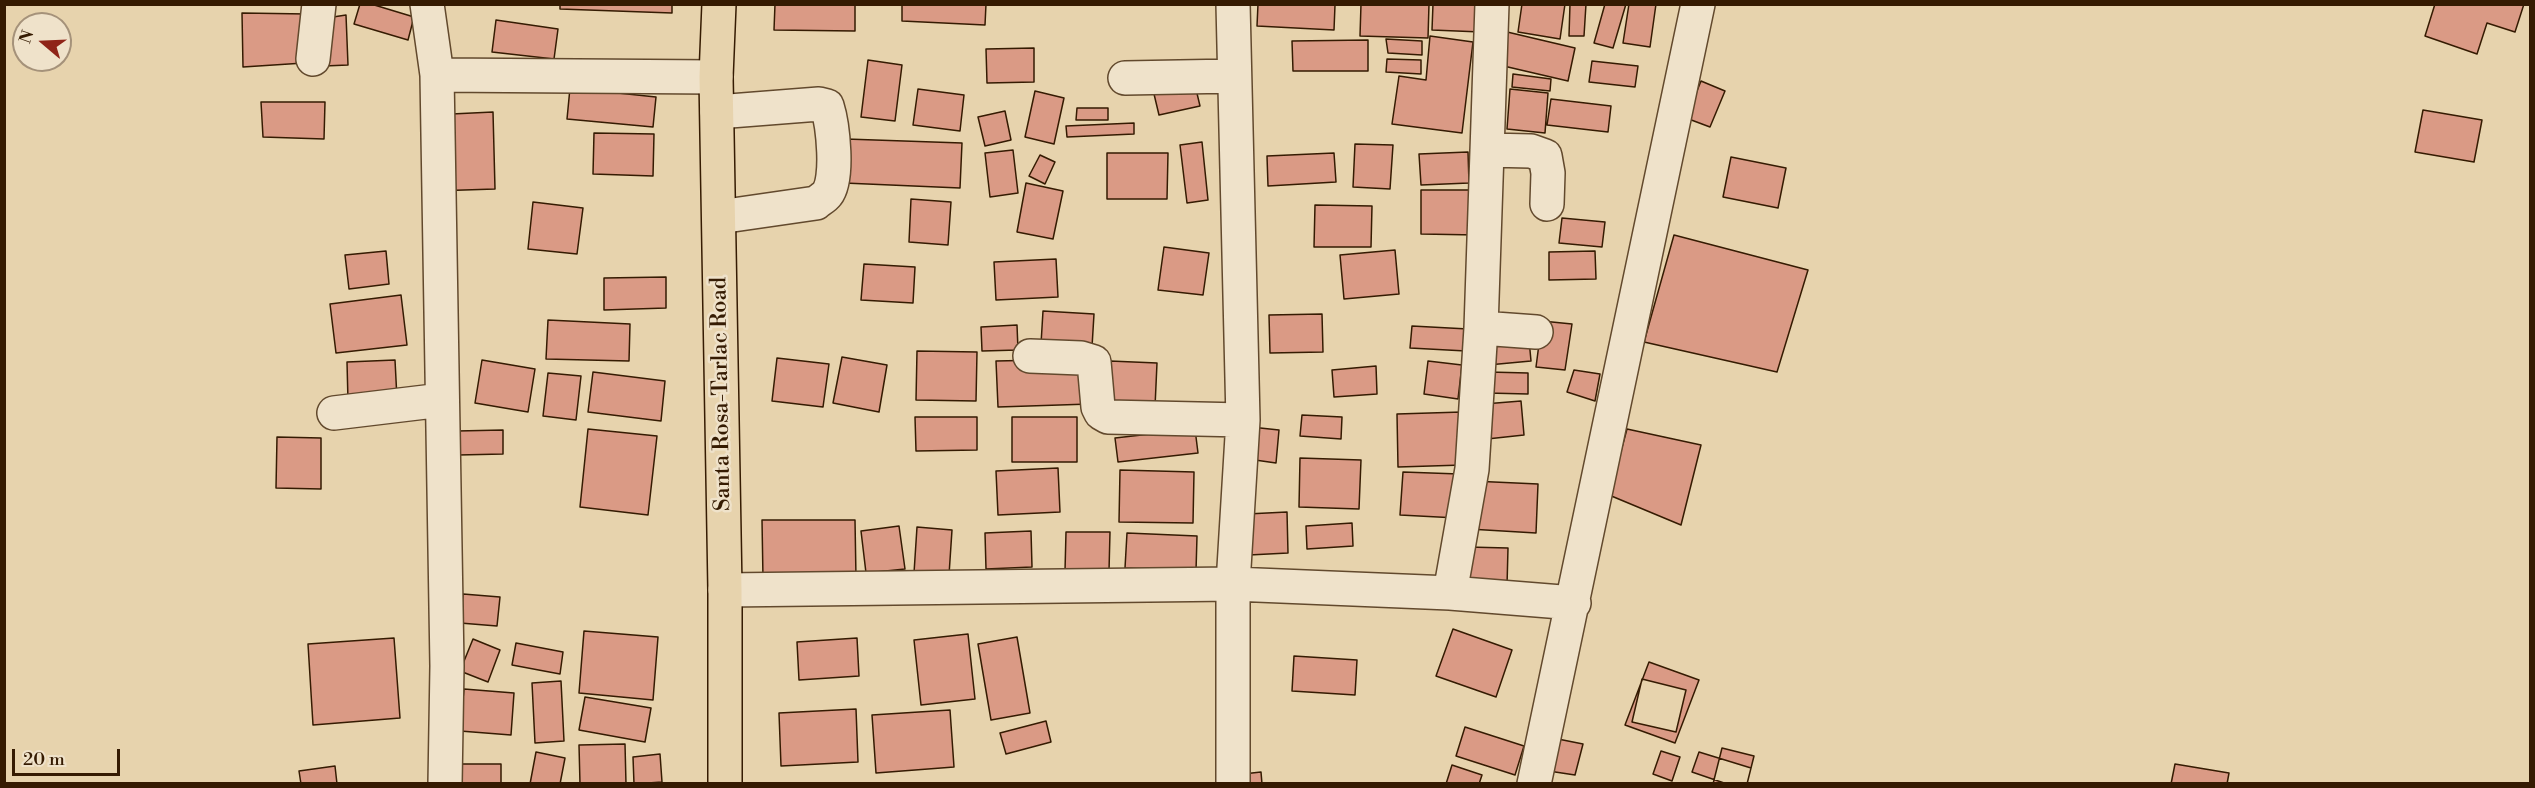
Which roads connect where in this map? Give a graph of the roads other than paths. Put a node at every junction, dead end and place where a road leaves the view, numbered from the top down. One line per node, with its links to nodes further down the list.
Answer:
1 (319, 4): 7 (street)
2 (427, 4): 8 (street)
3 (719, 4): 10 (highway, Santa Rosa-Tarlac Road)
4 (1233, 4): 9 (street)
5 (1492, 4): 13 (street)
6 (1698, 4): 25 (street)
7 (313, 59)
8 (437, 75): 10 (street); 19 (street)
9 (1234, 76): 11 (street); 21 (street)
10 (716, 77): 12 (highway, Santa Rosa-Tarlac Road)
11 (1125, 78)
12 (717, 112): 15 (highway, Santa Rosa-Tarlac Road); 15 (street)
13 (1487, 150): 14 (street); 16 (street)
14 (1547, 204)
15 (719, 217): 23 (highway, Santa Rosa-Tarlac Road)
16 (1481, 328): 17 (street); 24 (street)
17 (1536, 332)
18 (1030, 356): 21 (street)
19 (442, 400): 20 (street); 26 (street)
20 (334, 413)
21 (1243, 420): 22 (street)
22 (1233, 584): 23 (street); 24 (street); 28 (street)
23 (725, 590): 27 (highway, Santa Rosa-Tarlac Road)
24 (1450, 592): 25 (street)
25 (1574, 603): 29 (street)
26 (445, 783)
27 (725, 783)
28 (1233, 783)
29 (1534, 783)

